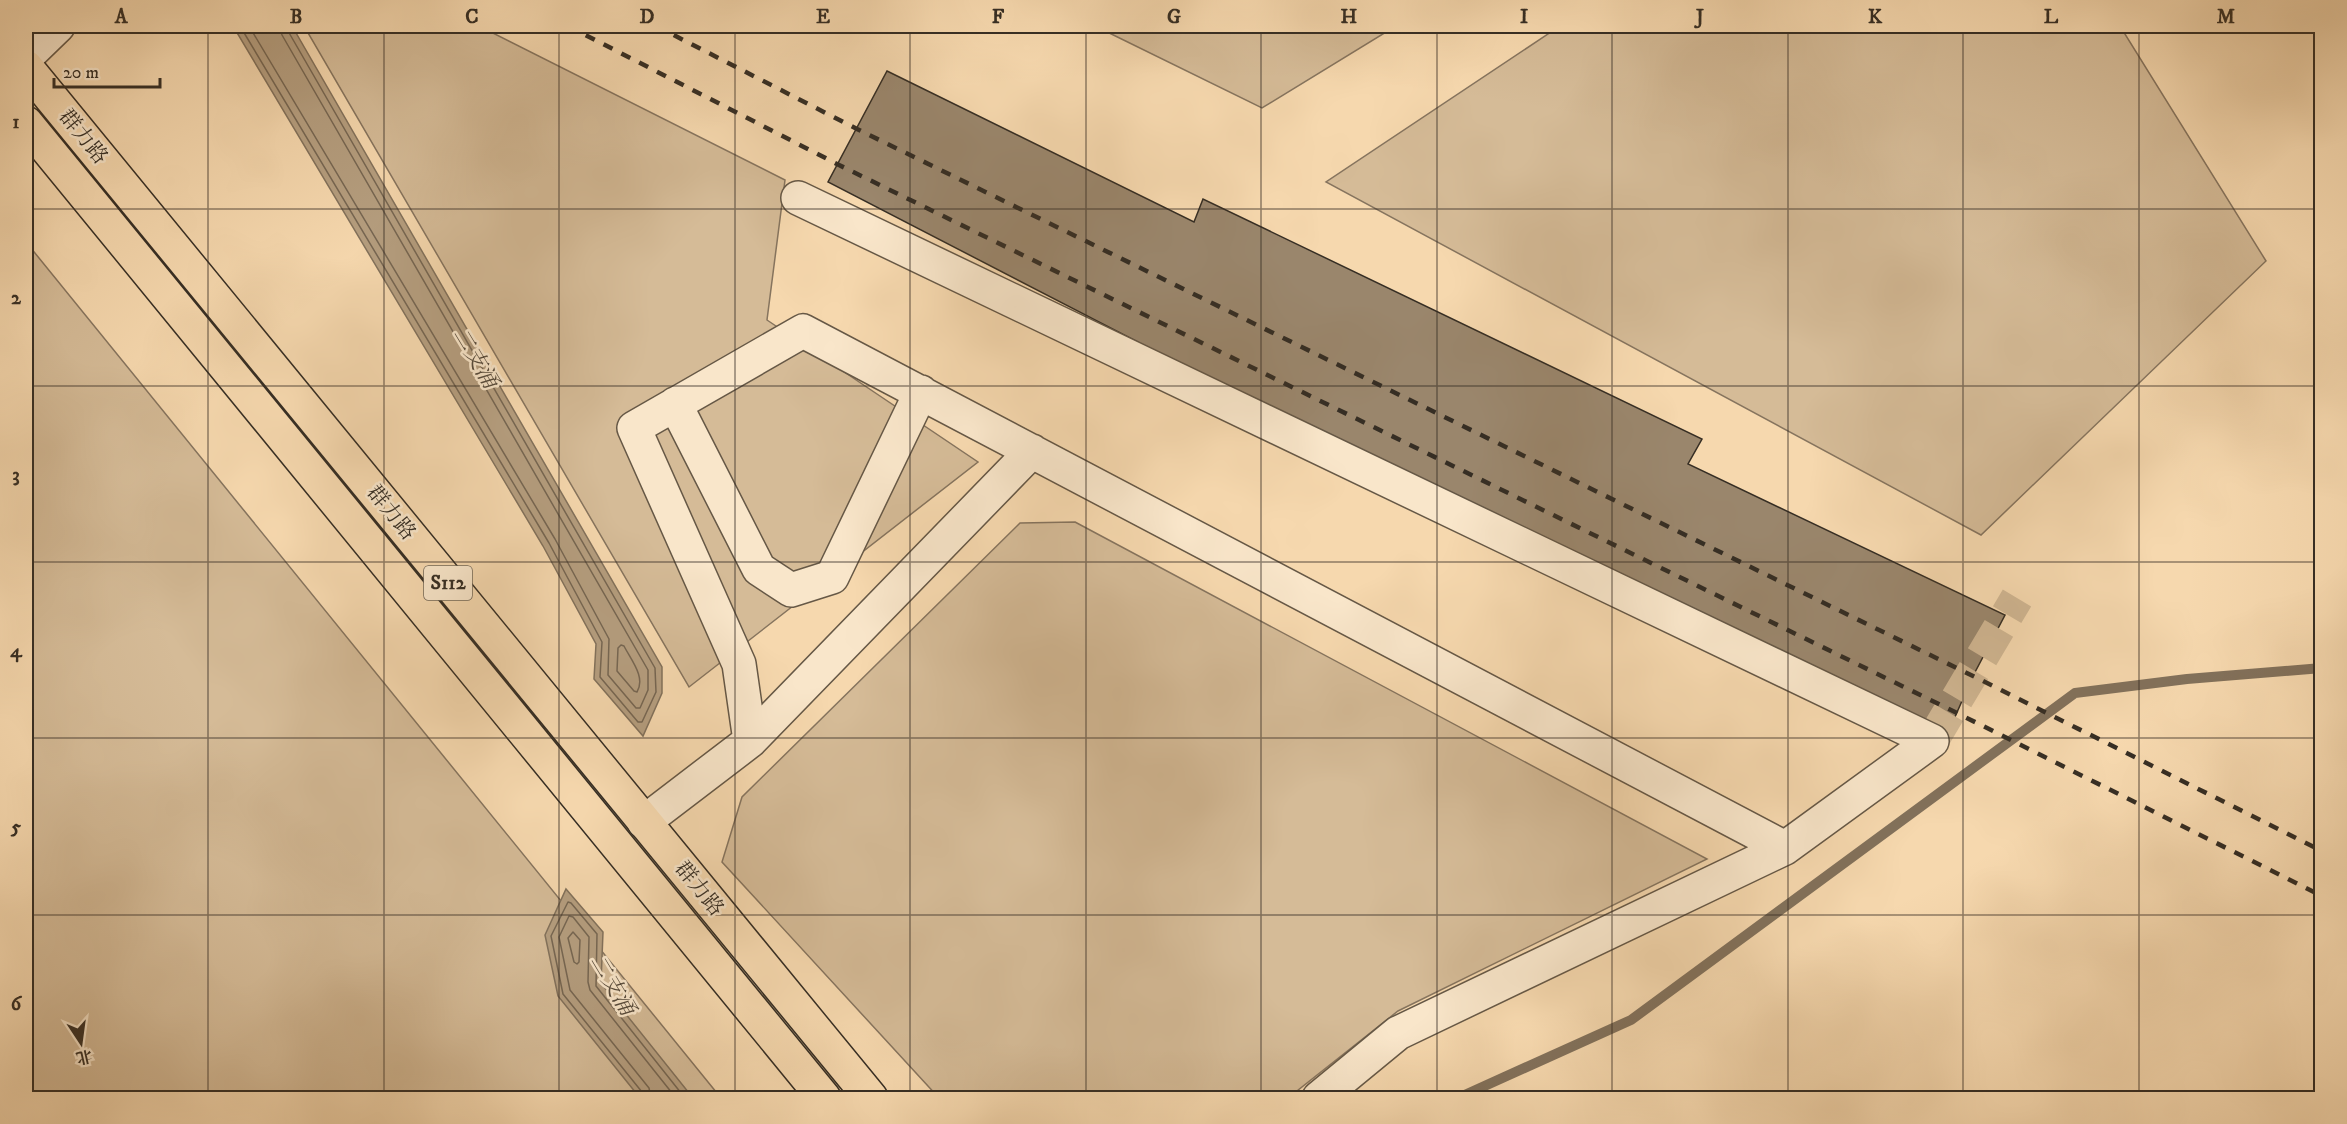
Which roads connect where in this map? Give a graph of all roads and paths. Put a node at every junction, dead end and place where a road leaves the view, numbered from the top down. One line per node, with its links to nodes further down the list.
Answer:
1 (58, 26): 2 (street)
2 (26, 57)
3 (26, 67): 10 (main road, 群力路 / S112)
4 (26, 123): 12 (main road, 群力路 / S112)
5 (798, 198): 11 (street)
6 (921, 392): 7 (street); 7 (street); 8 (street)
7 (675, 404): 9 (street)
8 (1032, 451): 9 (street); 11 (street)
9 (750, 741): 10 (street)
10 (644, 822): 13 (main road, 群力路 / S112)
11 (1785, 848): 14 (street)
12 (824, 1098)
13 (871, 1098)
14 (1319, 1098)

